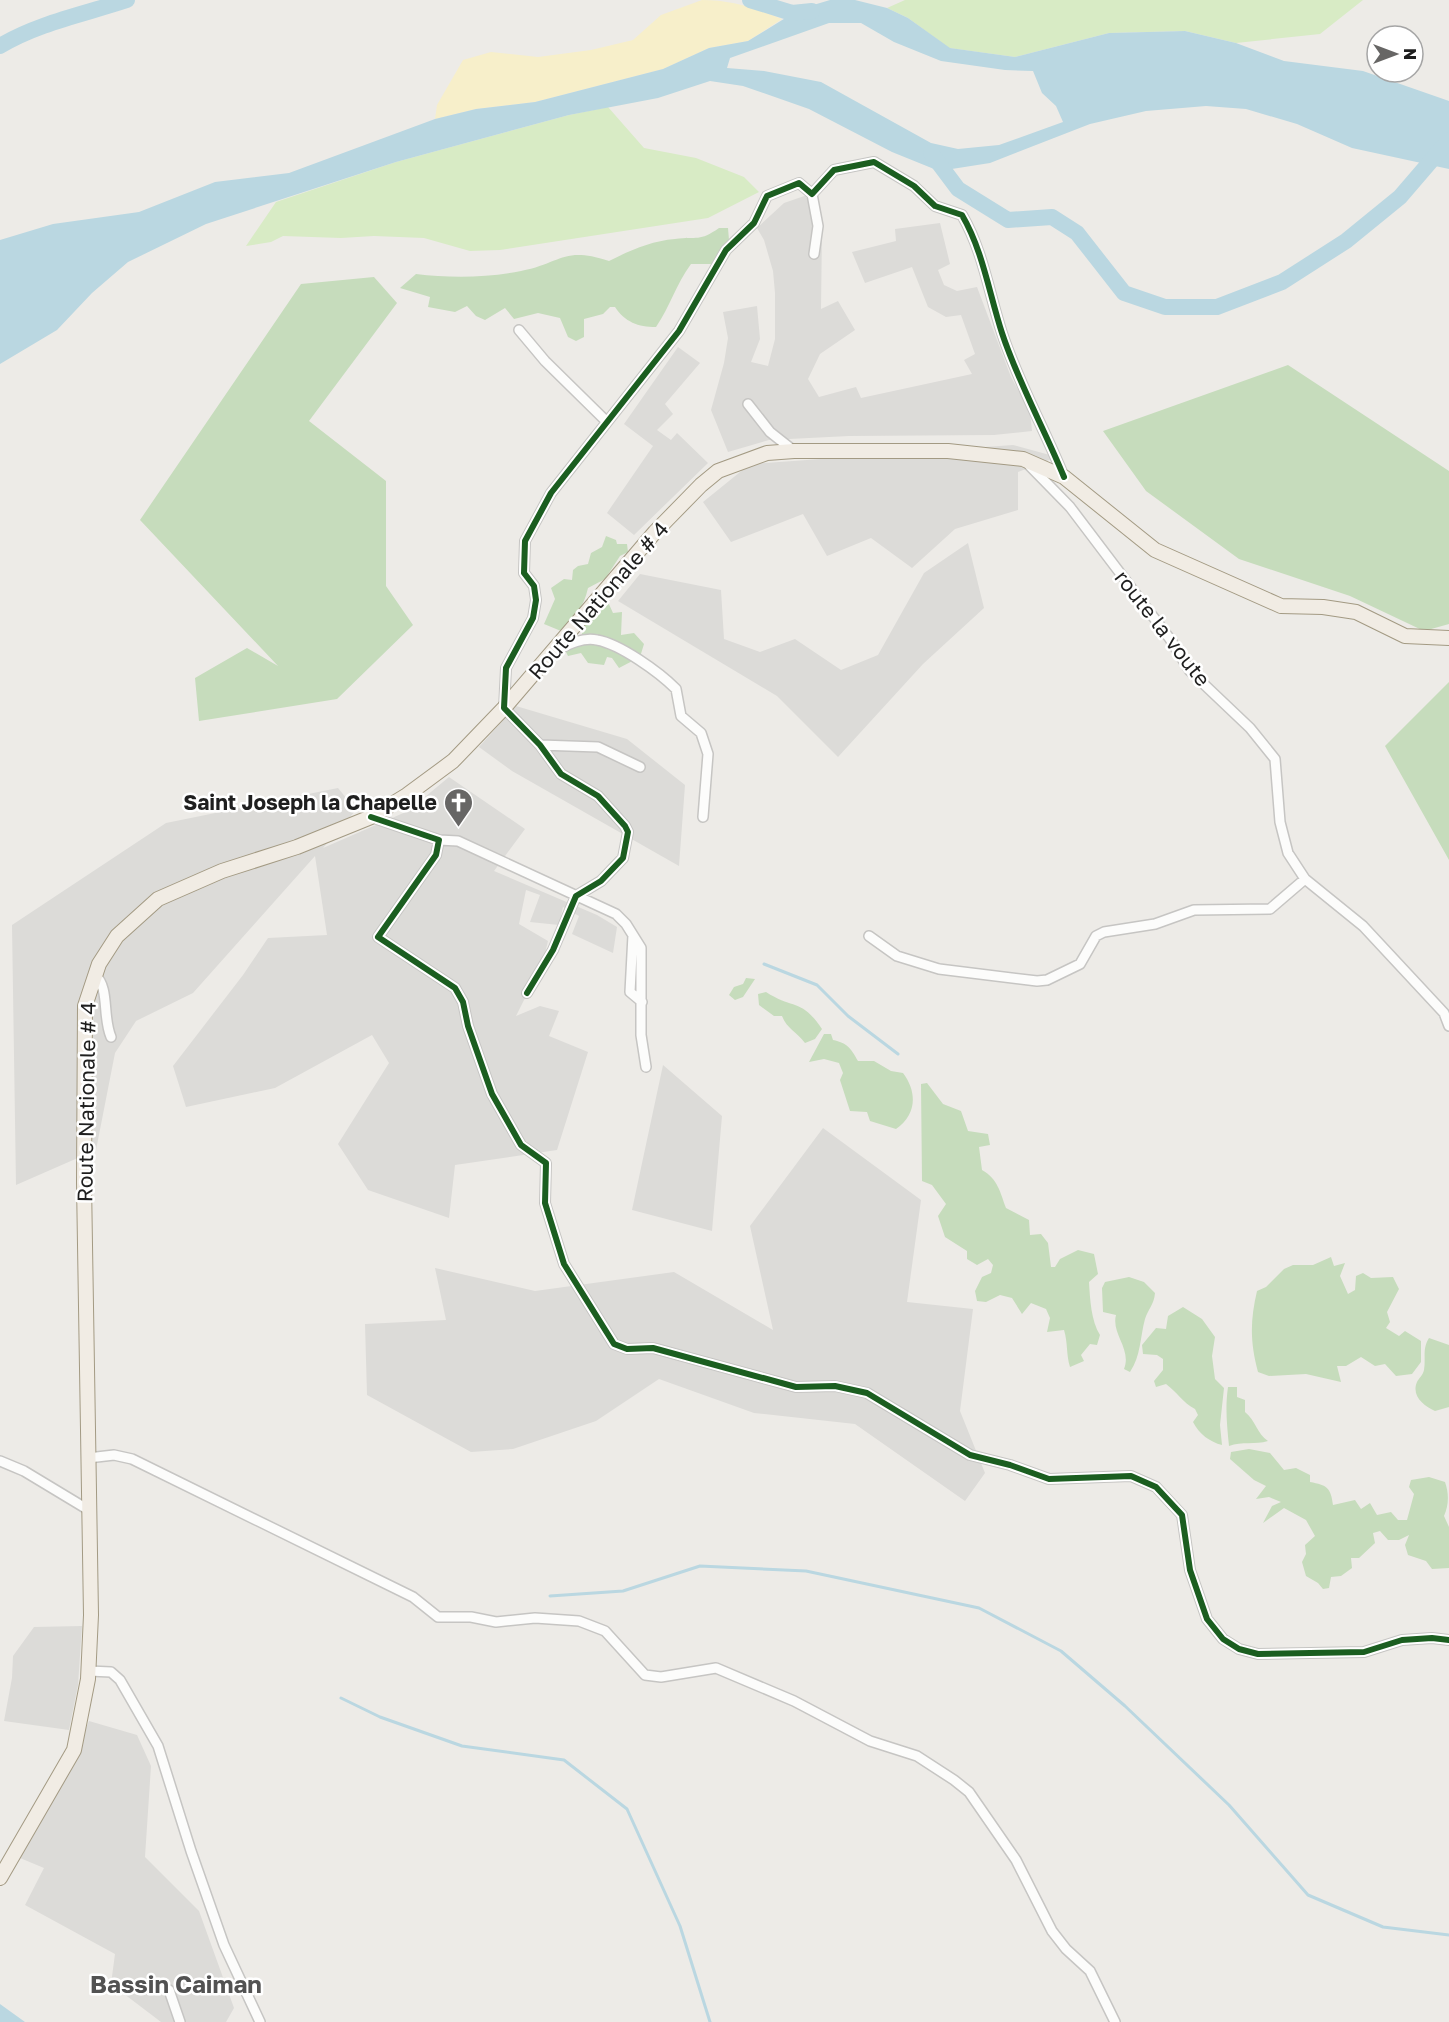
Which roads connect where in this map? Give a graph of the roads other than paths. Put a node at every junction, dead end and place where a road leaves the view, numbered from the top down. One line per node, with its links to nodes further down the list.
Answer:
1 (812, 194): 2 (street); 5 (street); 8 (street)
2 (814, 254)
3 (519, 330): 5 (street)
4 (748, 404): 6 (street)
5 (607, 422): 11 (street)
6 (794, 451): 7 (main road, Route Nationale # 4); 10 (main road, Route Nationale # 4)
7 (1023, 459): 8 (main road, Route Nationale # 4); 17 (street, route la voute)
8 (1064, 477): 9 (main road, Route Nationale # 4)
9 (1449, 638)
10 (552, 651): 11 (main road, Route Nationale # 4); 15 (street)
11 (504, 708): 12 (street); 14 (main road, Route Nationale # 4)
12 (540, 745): 13 (street); 18 (street)
13 (640, 767)
14 (370, 817): 16 (street); 20 (main road, Route Nationale # 4)
15 (703, 817)
16 (440, 840): 18 (street); 28 (street)
17 (1305, 879): 19 (street); 22 (street, route la voute)
18 (576, 896): 21 (street); 24 (street)
19 (869, 936)
20 (94, 975): 23 (street); 25 (main road, Route Nationale # 4)
21 (527, 993)
22 (1449, 1026)
23 (111, 1037)
24 (646, 1067)
25 (88, 1458): 27 (main road, Route Nationale # 4); 34 (street)
26 (0, 1461): 27 (street)
27 (87, 1509): 29 (main road, Route Nationale # 4)
28 (1449, 1640)
29 (89, 1671): 30 (main road, Route Nationale # 4); 33 (street)
30 (0, 1878)
31 (169, 1990): 32 (street)
32 (180, 2022)
33 (260, 2022)
34 (1115, 2022)

